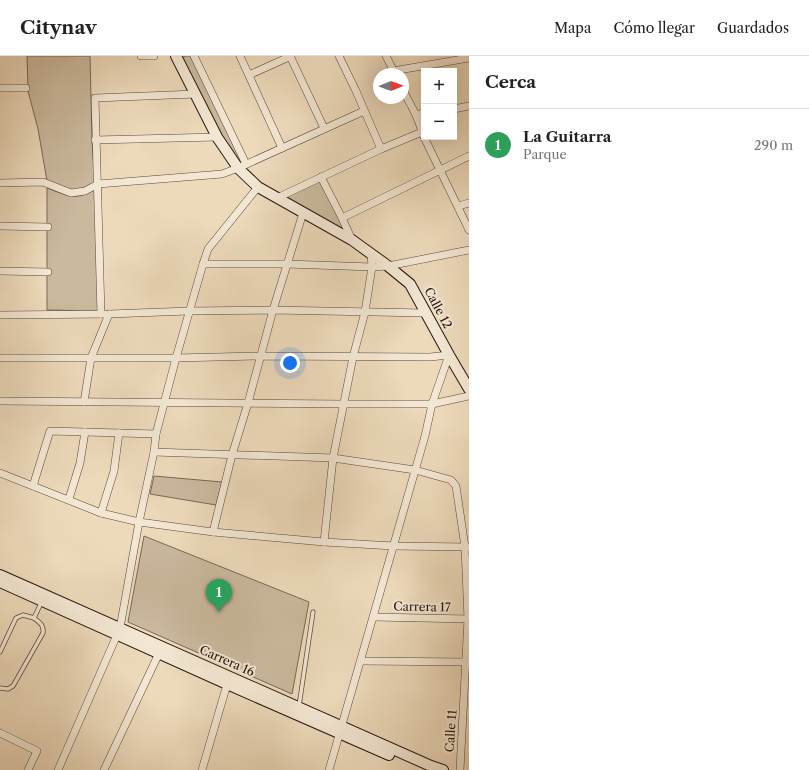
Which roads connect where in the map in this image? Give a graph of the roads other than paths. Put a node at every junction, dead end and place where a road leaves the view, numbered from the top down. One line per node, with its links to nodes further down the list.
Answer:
1 (142, 56): 2 (street)
2 (154, 56)
3 (176, 56): 15 (main road, Calle 12)
4 (194, 56): 31 (street)
5 (240, 56): 12 (street)
6 (291, 56): 12 (street); 22 (street)
7 (339, 56): 19 (street)
8 (386, 56): 10 (street)
9 (469, 58): 11 (street)
10 (392, 68)
11 (409, 69)
12 (249, 75): 28 (street)
13 (0, 88): 14 (street)
14 (26, 88)
15 (196, 94): 25 (main road, Calle 12); 26 (street)
16 (409, 102): 21 (street)
17 (469, 106): 18 (street)
18 (457, 108)
19 (364, 111): 22 (street); 29 (street)
20 (421, 114): 21 (street)
21 (416, 115): 23 (street)
22 (324, 128): 28 (street)
23 (421, 128)
24 (421, 136): 29 (street)
25 (218, 137): 26 (street); 31 (main road, Calle 12)
26 (95, 140): 35 (street)
27 (426, 140): 32 (street)
28 (282, 148): 31 (street)
29 (381, 149): 33 (street)
30 (469, 156): 32 (street)
31 (242, 166): 35 (street); 36 (main road, Calle 12)
32 (440, 171): 39 (street); 41 (street)
33 (321, 177): 37 (street); 41 (street)
34 (0, 183): 35 (street)
35 (98, 184): 59 (street)
36 (258, 187): 37 (main road, Calle 12); 48 (street)
37 (277, 198): 40 (main road, Calle 12)
38 (469, 203): 39 (street)
39 (458, 206): 44 (street)
40 (303, 213): 45 (main road, Calle 12); 49 (street)
41 (342, 218): 45 (street)
42 (0, 226): 43 (street)
43 (48, 227)
44 (469, 230)
45 (352, 240): 47 (main road, Calle 12)
46 (469, 250): 50 (street)
47 (371, 254): 50 (main road, Calle 12); 51 (street)
48 (203, 264): 49 (street); 55 (street)
49 (287, 264): 51 (street); 54 (street)
50 (388, 266): 51 (street); 57 (main road, Calle 12)
51 (372, 267): 56 (street)
52 (0, 271): 53 (street)
53 (48, 272)
54 (273, 310): 55 (street); 56 (street); 62 (street)
55 (189, 311): 60 (street); 66 (street)
56 (365, 312): 57 (street); 63 (street)
57 (425, 313): 61 (main road, Calle 12)
58 (0, 314): 59 (street)
59 (101, 314): 60 (street)
60 (110, 314): 65 (street)
61 (448, 355): 63 (street); 67 (main road, Calle 12); 74 (street)
62 (260, 356): 63 (street); 66 (street); 72 (street)
63 (353, 357): 73 (street)
64 (0, 358): 65 (street)
65 (91, 358): 66 (street); 70 (street)
66 (176, 358): 71 (street)
67 (469, 389)
68 (469, 396): 74 (street)
69 (0, 401): 70 (street)
70 (84, 402): 71 (street)
71 (165, 402): 72 (street); 77 (street)
72 (248, 403): 73 (street); 79 (street)
73 (344, 404): 74 (street); 80 (street)
74 (432, 404): 81 (street)
75 (85, 432): 76 (street); 83 (street); 84 (street)
76 (119, 432): 77 (street); 85 (street)
77 (156, 434): 78 (street)
78 (154, 452): 79 (street); 86 (street)
79 (232, 455): 80 (street); 87 (street)
80 (333, 458): 81 (street); 88 (street)
81 (415, 470): 89 (street); 90 (street, Calle 11)
82 (0, 473): 83 (street)
83 (33, 486): 84 (street)
84 (69, 499): 85 (street)
85 (102, 513): 86 (street)
86 (139, 522): 87 (street); 98 (street)
87 (213, 532): 88 (street)
88 (324, 542): 89 (street)
89 (394, 546): 90 (street); 95 (street)
90 (467, 547): 97 (street, Calle 11)
91 (0, 574): 93 (main road, Carrera 16)
92 (0, 582): 93 (main road, Carrera 16)
93 (44, 598): 96 (lane); 98 (main road, Carrera 16)
94 (313, 612): 105 (lane)
95 (374, 617): 97 (street, Carrera 17); 101 (street)
96 (34, 618): 100 (lane); 104 (lane)
97 (469, 619): 102 (street, Calle 11)
98 (119, 632): 99 (main road, Carrera 16); 109 (street)
99 (161, 650): 103 (main road, Carrera 16); 110 (street)
100 (0, 652)
101 (361, 661): 102 (street); 106 (street)
102 (468, 662): 115 (street, Calle 11)
103 (228, 681): 105 (main road, Carrera 16); 106 (main road, Carrera 16); 111 (street)
104 (0, 688)
105 (299, 707): 106 (main road, Carrera 16)
106 (341, 730): 112 (street); 113 (main road, Carrera 16); 114 (main road, Carrera 16)
107 (0, 735): 108 (street)
108 (28, 770)
109 (58, 770)
110 (104, 770)
111 (202, 770)
112 (329, 770)
113 (423, 770)
114 (443, 770)
115 (460, 770)

